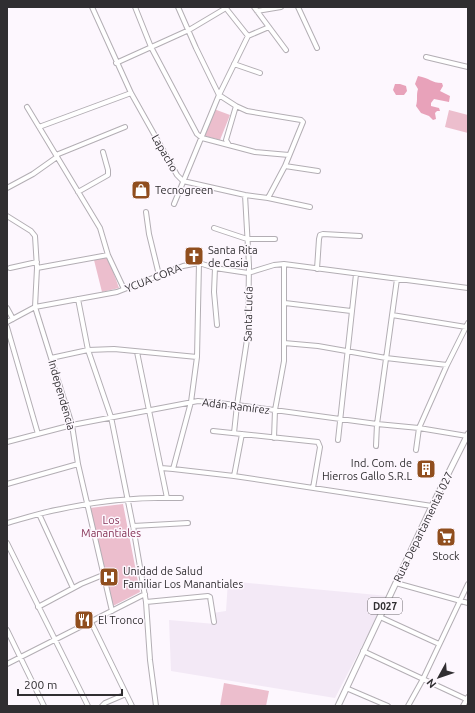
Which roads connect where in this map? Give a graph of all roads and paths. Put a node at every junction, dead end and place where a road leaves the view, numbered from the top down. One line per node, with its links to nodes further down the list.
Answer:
1 (92, 7): 16 (street, Lapacho)
2 (134, 7): 12 (street)
3 (178, 7): 10 (street)
4 (226, 7): 10 (street); 11 (street)
5 (277, 7): 6 (street); 8 (street)
6 (281, 7)
7 (298, 7): 13 (street)
8 (256, 9): 9 (street)
9 (269, 27): 11 (street); 14 (street)
10 (189, 30): 12 (street); 21 (street)
11 (248, 36): 17 (street)
12 (151, 47): 16 (street); 26 (street)
13 (317, 48)
14 (286, 50)
15 (426, 57): 18 (street)
16 (116, 63): 20 (street, Lapacho)
17 (234, 64): 19 (street); 21 (street)
18 (468, 67)
19 (260, 74)
20 (130, 93): 24 (street); 33 (street, Lapacho)
21 (219, 95): 22 (street); 26 (street)
22 (236, 106): 27 (street); 29 (street)
23 (27, 107): 24 (street)
24 (39, 127): 30 (street)
25 (125, 127): 30 (street)
26 (202, 138): 27 (street); 33 (street)
27 (229, 145): 29 (street)
28 (103, 152): 35 (street)
29 (289, 155): 31 (street)
30 (56, 156): 34 (street); 35 (street)
31 (285, 166): 32 (street); 37 (street)
32 (318, 171)
33 (183, 181): 36 (street, Lapacho); 38 (street)
34 (7, 188)
35 (78, 192): 46 (street)
36 (245, 195): 37 (street, Lapacho); 44 (street, Santa Lucía)
37 (268, 198): 39 (street, Lapacho)
38 (174, 204)
39 (310, 207)
40 (146, 212): 56 (street)
41 (7, 216): 47 (street, Independencia)
42 (214, 228): 44 (street)
43 (360, 236): 53 (street)
44 (247, 239): 45 (street); 54 (street, Santa Lucía)
45 (275, 239)
46 (108, 255): 51 (street); 59 (street)
47 (36, 262): 50 (street); 51 (street, Independencia)
48 (199, 263): 52 (street, YCUA CORA); 56 (street, YCUA CORA); 75 (street)
49 (284, 264): 53 (street, YCUA CORA); 54 (street, YCUA CORA); 61 (street)
50 (10, 268)
51 (37, 268): 62 (street, Independencia)
52 (215, 268): 54 (street, YCUA CORA); 68 (street)
53 (317, 269): 55 (street, YCUA CORA)
54 (248, 273): 80 (street, Santa Lucía)
55 (356, 274): 57 (street, YCUA CORA); 64 (street)
56 (159, 275): 59 (street, YCUA CORA)
57 (396, 279): 58 (street, YCUA CORA); 65 (street)
58 (468, 288)
59 (124, 289): 60 (street, YCUA CORA)
60 (78, 299): 62 (street, YCUA CORA); 72 (street)
61 (285, 303): 64 (street); 71 (street)
62 (35, 307): 66 (street, YCUA CORA); 76 (street, Independencia)
63 (7, 308): 66 (street)
64 (351, 311): 73 (street)
65 (392, 315): 69 (street); 77 (street)
66 (13, 319): 67 (street, YCUA CORA)
67 (7, 322)
68 (217, 325)
69 (467, 325): 78 (street)
70 (7, 327): 90 (street)
71 (284, 343): 73 (street); 82 (street)
72 (88, 350): 74 (street); 76 (street); 83 (street)
73 (348, 351): 77 (street); 84 (street)
74 (137, 352): 75 (street); 81 (street)
75 (197, 357): 79 (street)
76 (51, 358): 86 (street, Independencia)
77 (386, 358): 78 (street); 85 (street)
78 (447, 365): 87 (street)
79 (191, 402): 80 (street, Adán Ramírez); 81 (street, Adán Ramírez); 100 (street)
80 (237, 405): 82 (street, Adán Ramírez); 89 (street, Santa Lucía)
81 (149, 410): 83 (street, Adán Ramírez); 99 (street)
82 (275, 410): 84 (street, Adán Ramírez); 93 (street)
83 (111, 417): 86 (street, Adán Ramírez); 106 (street)
84 (340, 419): 85 (street, Adán Ramírez); 94 (street)
85 (377, 424): 87 (street, Adán Ramírez); 96 (street)
86 (72, 425): 90 (street, Adán Ramírez); 98 (street, Independencia)
87 (419, 428): 92 (street, Adán Ramírez); 97 (street)
88 (213, 431): 89 (street)
89 (234, 433): 91 (street)
90 (38, 434): 95 (street, Adán Ramírez)
91 (242, 434): 93 (street); 101 (street)
92 (468, 435): 108 (main road, Ruta Departamental 027 / D027)
93 (274, 438): 103 (street)
94 (338, 440)
95 (7, 442)
96 (376, 446)
97 (416, 450)
98 (78, 464): 102 (street); 107 (street, Independencia)
99 (162, 468): 100 (street); 104 (street)
100 (173, 469): 101 (street)
101 (234, 476): 103 (street)
102 (7, 484)
103 (313, 488): 108 (street)
104 (167, 498): 105 (street); 106 (street)
105 (181, 498)
106 (128, 500): 107 (street); 112 (street)
107 (87, 504): 109 (street); 114 (street, Independencia)
108 (432, 506): 115 (main road, Ruta Departamental 027 / D027)
109 (39, 514): 110 (street); 117 (street)
110 (7, 523)
111 (188, 523): 112 (street)
112 (133, 526): 118 (street)
113 (7, 543): 122 (street)
114 (102, 575): 117 (street); 123 (street, Independencia)
115 (396, 583): 119 (street); 124 (main road, Ruta Departamental 027 / D027)
116 (468, 584): 119 (street)
117 (73, 588): 122 (street)
118 (145, 594): 120 (street); 123 (street)
119 (459, 601): 121 (street); 129 (street)
120 (146, 602): 126 (street); 141 (street)
121 (468, 603)
122 (38, 607): 128 (street)
123 (112, 611): 125 (street)
124 (380, 617): 129 (street); 130 (main road, Ruta Departamental 027 / D027)
125 (91, 622): 128 (street); 135 (street)
126 (214, 622)
127 (7, 630): 131 (street)
128 (55, 640): 131 (street); 138 (street)
129 (439, 644): 133 (street)
130 (363, 651): 133 (street); 134 (main road, Ruta Departamental 027 / D027)
131 (21, 658): 132 (street); 137 (street)
132 (7, 664)
133 (422, 679): 136 (street); 144 (street)
134 (346, 688): 142 (main road, Ruta Departamental 027 / D027); 143 (street)
135 (126, 694): 139 (street); 140 (street)
136 (468, 699): 145 (street)
137 (44, 706)
138 (88, 706)
139 (102, 706)
140 (132, 706)
141 (156, 706)
142 (338, 706)
143 (388, 706)
144 (408, 706)
145 (463, 706)

